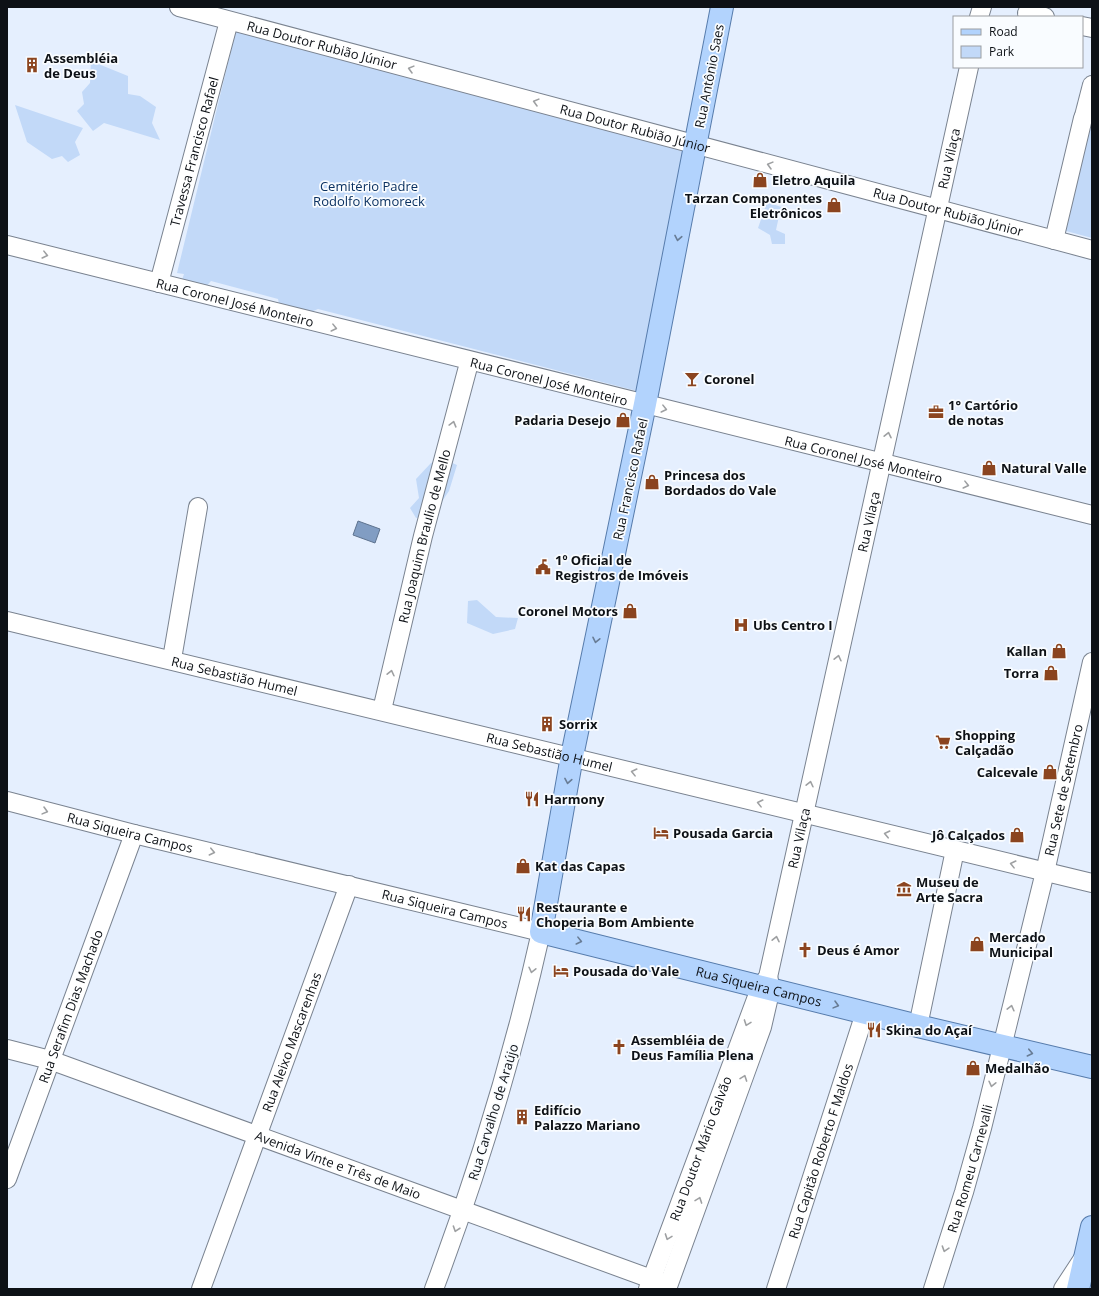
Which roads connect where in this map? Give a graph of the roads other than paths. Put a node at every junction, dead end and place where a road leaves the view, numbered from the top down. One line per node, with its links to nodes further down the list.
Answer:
1 (179, 7): 5 (street, Rua Doutor Rubião Júnior)
2 (722, 7): 9 (main road, Rua Antônio Saes)
3 (1027, 13): 4 (street)
4 (1040, 16)
5 (230, 21): 9 (street, Rua Doutor Rubião Júnior, one-way to 5); 14 (street, Travessa Francisco Rafael)
6 (969, 68): 10 (street, Rua Vilaça)
7 (1092, 85): 8 (street)
8 (1088, 115): 11 (street)
9 (696, 145): 10 (street, Rua Doutor Rubião Júnior, one-way to 9); 16 (main road, Rua Francisco Rafael, one-way to 16)
10 (937, 210): 11 (street, Rua Doutor Rubião Júnior); 17 (street, Rua Vilaça, one-way to 10)
11 (1054, 240): 13 (street, Rua Doutor Rubião Júnior)
12 (7, 245): 14 (street, Rua Coronel José Monteiro, one-way to 14)
13 (1092, 250)
14 (159, 283): 15 (street, Rua Coronel José Monteiro, one-way to 15)
15 (469, 363): 16 (street, Rua Coronel José Monteiro); 23 (street, Rua Joaquim Braulio de Mello, one-way to 15)
16 (645, 404): 17 (street, Rua Coronel José Monteiro, one-way to 17); 24 (main road, Rua Francisco Rafael, one-way to 24)
17 (881, 465): 19 (street, Rua Coronel José Monteiro, one-way to 19); 26 (street, Rua Vilaça, one-way to 17)
18 (198, 507): 21 (street)
19 (1092, 516)
20 (7, 621): 21 (street, Rua Sebastião Humel)
21 (172, 659): 23 (street, Rua Sebastião Humel)
22 (1092, 662): 29 (street, Rua Sete de Setembro)
23 (382, 710): 24 (street, Rua Sebastião Humel)
24 (572, 756): 26 (street, Rua Sebastião Humel, one-way to 24); 32 (main road, Rua Francisco Rafael, one-way to 32)
25 (7, 801): 27 (street, Rua Siqueira Campos, one-way to 27)
26 (803, 814): 28 (street, Rua Sebastião Humel, one-way to 26); 33 (street, Rua Vilaça, one-way to 26)
27 (134, 834): 31 (street, Rua Siqueira Campos, one-way to 31); 38 (street, Rua Serafim Dias Machado)
28 (955, 850): 29 (street, Rua Sebastião Humel, one-way to 28); 35 (street)
29 (1045, 872): 30 (street, Rua Sebastião Humel); 36 (street, Rua Sete de Setembro, one-way to 29)
30 (1092, 883)
31 (349, 885): 32 (street, Rua Siqueira Campos); 40 (street, Rua Aleixo Mascarenhas)
32 (541, 932): 33 (main road, Rua Siqueira Campos, one-way to 33); 42 (street, Rua Carvalho de Araújo, one-way to 42)
33 (766, 984): 34 (main road, Rua Siqueira Campos, one-way to 34); 46 (street, Rua Doutor Mário Galvão)
34 (865, 1013): 35 (main road, Rua Siqueira Campos); 49 (street, Rua Capitão Roberto F Maldos)
35 (918, 1026): 36 (main road, Rua Siqueira Campos)
36 (1002, 1046): 39 (main road, Rua Siqueira Campos, one-way to 39); 50 (street, Rua Romeu Carnevalli, one-way to 50)
37 (7, 1050): 38 (street, Avenida Vinte e Três de Maio)
38 (50, 1060): 40 (street, Avenida Vinte e Três de Maio); 41 (street, Rua Serafim Dias Machado)
39 (1092, 1067)
40 (257, 1134): 42 (street, Avenida Vinte e Três de Maio); 47 (street, Rua Aleixo Mascarenhas)
41 (7, 1179)
42 (463, 1210): 46 (street, Avenida Vinte e Três de Maio); 48 (street, Rua Carvalho de Araújo, one-way to 48)
43 (1092, 1227): 44 (main road)
44 (1085, 1256): 51 (street); 52 (main road)
45 (1092, 1276): 53 (main road)
46 (659, 1286)
47 (201, 1289)
48 (434, 1289)
49 (776, 1289)
50 (933, 1289)
51 (1063, 1289)
52 (1078, 1289)
53 (1089, 1289)

